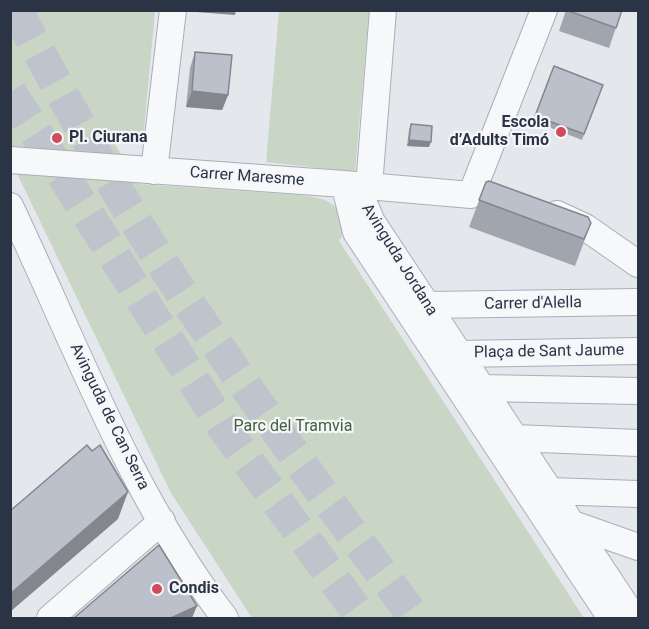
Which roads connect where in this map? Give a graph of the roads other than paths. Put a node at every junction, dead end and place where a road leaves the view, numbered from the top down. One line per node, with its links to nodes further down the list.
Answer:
1 (173, 10): 5 (street)
2 (383, 10): 6 (street)
3 (544, 10): 6 (street, Carrer Maresme)
4 (10, 160): 5 (street, Carrer Maresme)
5 (154, 171): 6 (street, Carrer Maresme)
6 (356, 184): 11 (street, Avinguda Jordana); 25 (street, Avinguda Jordana)
7 (537, 205): 9 (street)
8 (10, 206): 20 (street, Avinguda de Can Serra)
9 (639, 264)
10 (639, 302): 11 (street, Carrer d'Alella)
11 (427, 305): 13 (street, Avinguda Jordana)
12 (639, 351): 13 (street, Plaça de Sant Jaume)
13 (459, 354): 14 (street, Avinguda Jordana)
14 (481, 388): 15 (street, Plaça de Sant Jaume); 16 (street, Avinguda Jordana)
15 (639, 391)
16 (514, 438): 17 (street); 18 (street, Avinguda Jordana)
17 (639, 443)
18 (550, 491): 19 (street); 21 (street, Avinguda Jordana)
19 (639, 494)
20 (162, 521): 23 (street); 24 (street, Avinguda de Can Serra)
21 (570, 523): 22 (street); 26 (street, Avinguda Jordana)
22 (639, 547)
23 (50, 618)
24 (225, 618)
25 (611, 618)
26 (634, 618)

